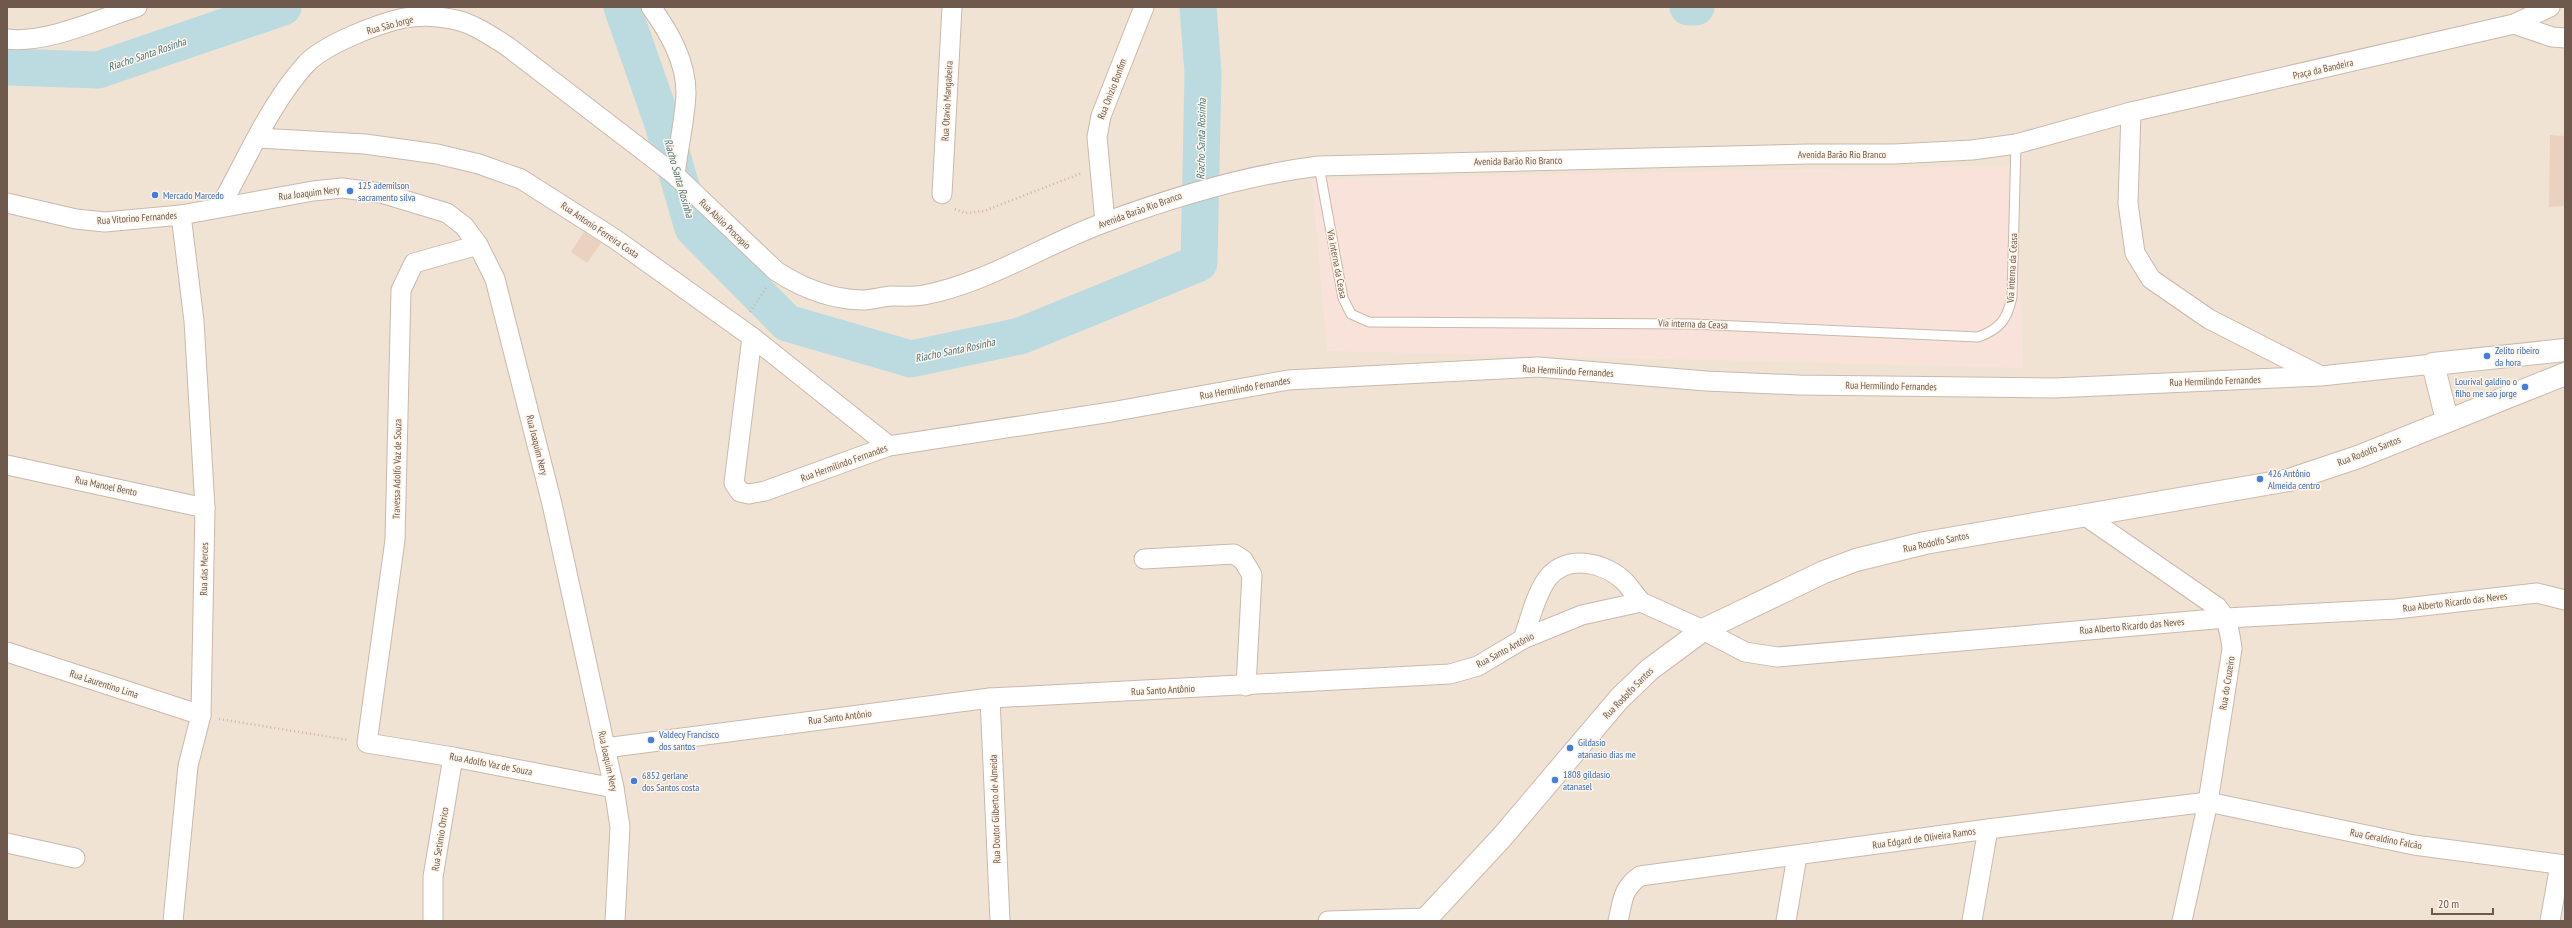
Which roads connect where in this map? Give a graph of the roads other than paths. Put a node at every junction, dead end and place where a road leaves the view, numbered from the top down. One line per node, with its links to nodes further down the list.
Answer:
1 (137, 7): 8 (street)
2 (651, 7): 13 (street)
3 (952, 7): 14 (street, Rua Otavio Mangabeira)
4 (1144, 7): 18 (street, Rua Onizio Bonfim)
5 (2551, 7): 6 (street, Praça da Bandeira); 7 (street)
6 (2514, 24): 7 (street); 9 (street, Praça da Bandeira)
7 (2558, 37)
8 (7, 39)
9 (2131, 112): 11 (street, Avenida Barão Rio Branco); 25 (street)
10 (258, 138): 13 (street, Rua São Jorge); 16 (street, Rua São Jorge); 21 (street, Rua Antonio Ferreira Costa)
11 (2016, 144): 12 (street, Avenida Barão Rio Branco); 12 (lane, Via interna da Ceasa)
12 (1320, 166): 18 (street, Avenida Barão Rio Branco)
13 (675, 175): 20 (street, Rua Abilio Procopio)
14 (942, 194)
15 (7, 203): 17 (street, Rua Vitorino Fernandes)
16 (220, 207): 17 (street, Rua Vitorino Fernandes); 19 (street, Rua Joaquim Nery)
17 (181, 215): 29 (street, Rua das Merces)
18 (1105, 222): 20 (street, Avenida Barão Rio Branco)
19 (478, 245): 41 (street, Travessa Adolfo Vaz de Souza); 42 (street, Rua Joaquim Nery)
20 (923, 295)
21 (752, 337): 27 (street, Rua Antonio Ferreira Costa); 27 (street, Rua Hermilindo Fernandes)
22 (2565, 350): 23 (main road, Rua Hermilindo Fernandes)
23 (2433, 364): 25 (street, Rua Hermilindo Fernandes); 26 (main road)
24 (2565, 374): 26 (main road, Rua Rodolfo Santos)
25 (2321, 376): 27 (street, Rua Hermilindo Fernandes)
26 (2447, 420): 30 (main road, Rua Rodolfo Santos)
27 (889, 446)
28 (7, 465): 29 (street, Rua Manoel Bento)
29 (205, 508): 40 (street, Rua das Merces)
30 (2084, 515): 34 (street); 35 (main road, Rua Rodolfo Santos)
31 (1144, 559): 38 (street)
32 (2565, 600): 34 (street, Rua Alberto Ricardo das Neves)
33 (1641, 602): 35 (street); 36 (street, Rua Santo Antônio); 36 (street)
34 (2226, 618): 35 (street, Rua Alberto Ricardo das Neves); 45 (street, Rua do Cruzeiro)
35 (1703, 630): 51 (main road, Rua Rodolfo Santos)
36 (1524, 639): 38 (street, Rua Santo Antônio)
37 (7, 652): 40 (street, Rua Laurentino Lima)
38 (1246, 686): 39 (street, Rua Santo Antônio)
39 (990, 698): 42 (street, Rua Santo Antônio); 55 (street, Rua Doutor Gilberto de Almeida)
40 (201, 715): 52 (street, Rua das Merces)
41 (367, 743): 43 (street, Rua Adolfo Vaz de Souza)
42 (605, 748): 44 (street, Rua Joaquim Nery)
43 (453, 757): 44 (street, Rua Adolfo Vaz de Souza); 53 (street, Rua Setimio Orrico)
44 (614, 788): 54 (street, Rua Joaquim Nery)
45 (2208, 802): 46 (street, Rua Edgard de Oliveira Ramos); 50 (street, Rua Geraldino Falcão); 60 (street, Rua do Cruzeiro)
46 (1988, 829): 48 (street, Rua Edgard de Oliveira Ramos); 59 (street)
47 (7, 843): 49 (street)
48 (1797, 856): 57 (street, Rua Edgard de Oliveira Ramos); 58 (street)
49 (75, 858)
50 (2563, 865): 61 (street)
51 (1425, 919): 56 (street)
52 (173, 921)
53 (433, 921)
54 (615, 921)
55 (1000, 921)
56 (1328, 921)
57 (1618, 921)
58 (1786, 921)
59 (1972, 921)
60 (2182, 921)
61 (2550, 921)

